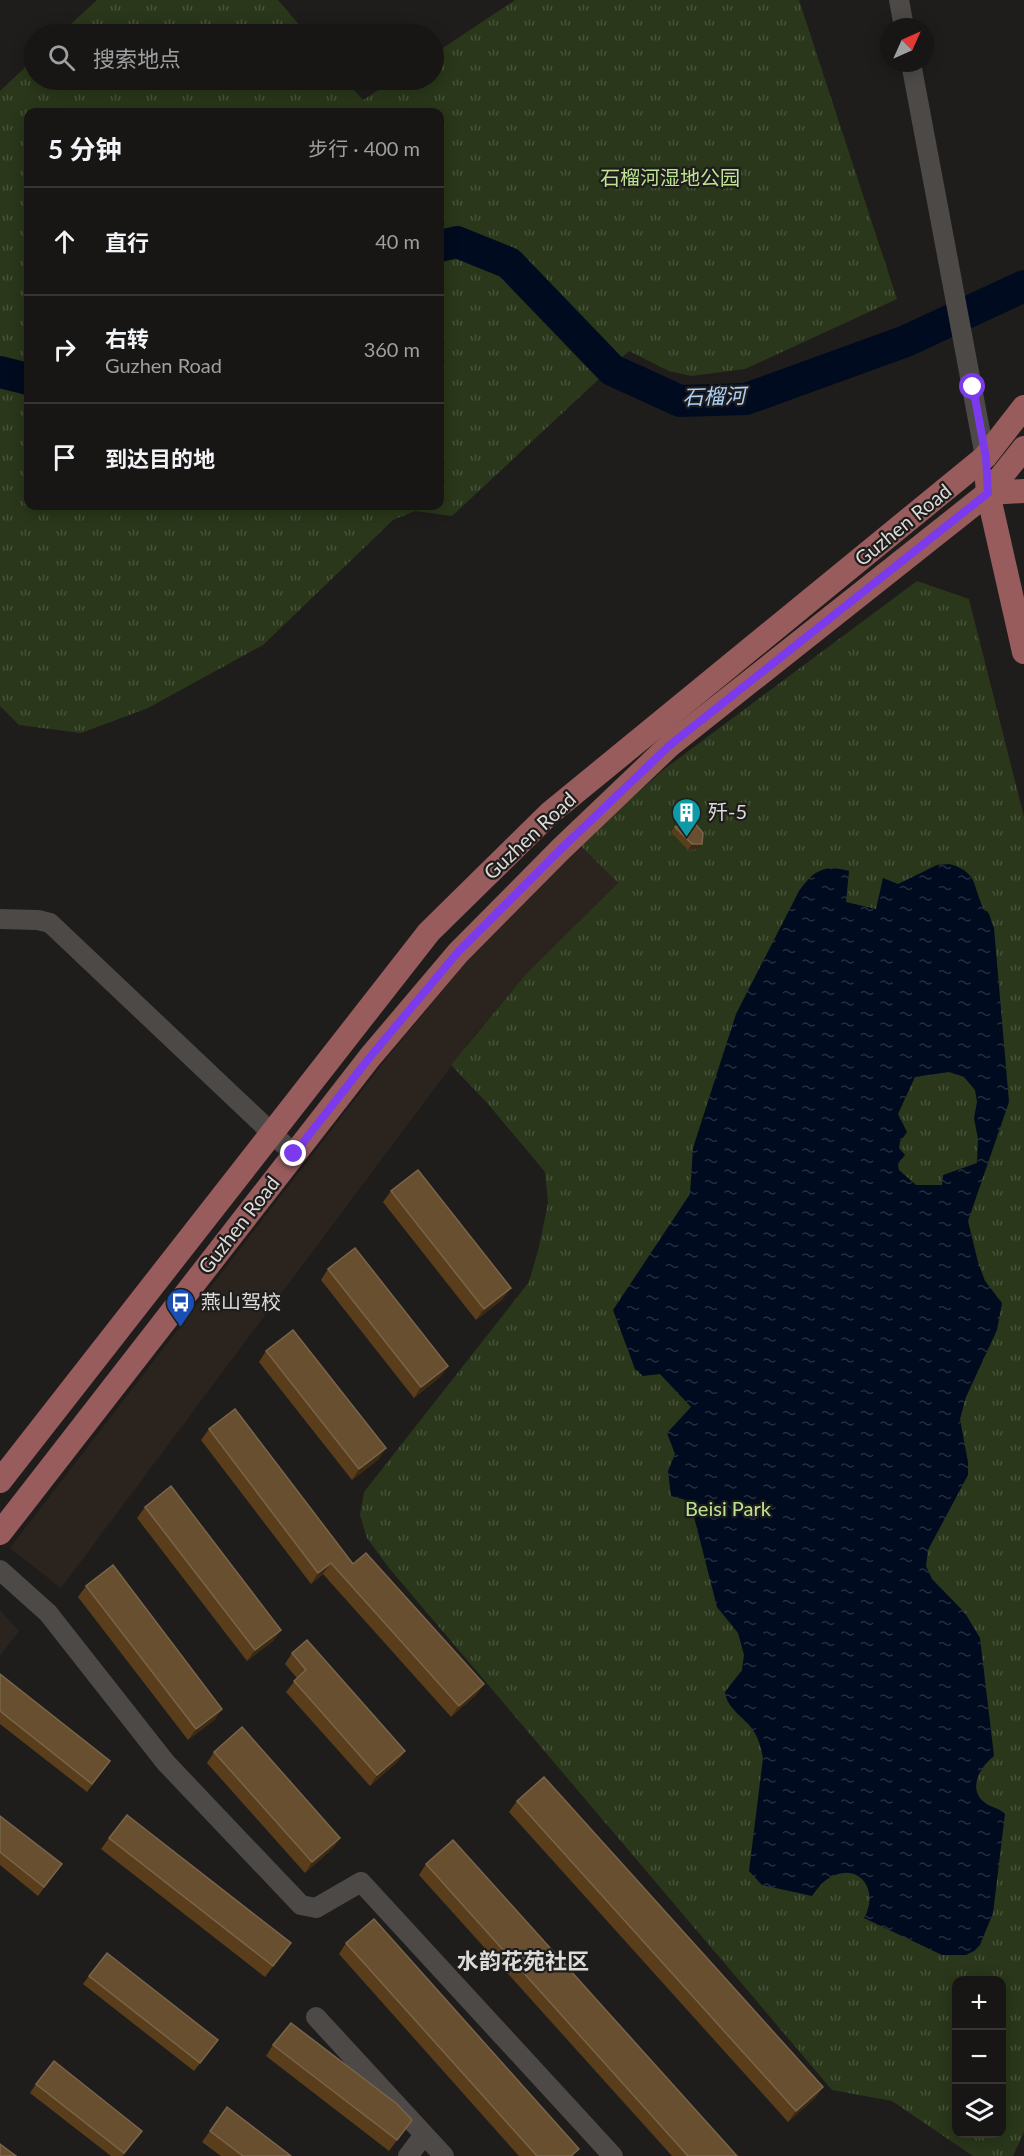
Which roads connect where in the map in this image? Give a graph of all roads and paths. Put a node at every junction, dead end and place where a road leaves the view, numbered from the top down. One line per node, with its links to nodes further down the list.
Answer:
1 (899, 0): 2 (street)
2 (902, 18)
3 (913, 72): 6 (street)
4 (1024, 407): 6 (main road, Guzhen Road)
5 (1024, 448): 8 (main road, Guzhen Road)
6 (986, 458): 8 (main road); 11 (main road, Guzhen Road)
7 (1024, 491): 8 (main road)
8 (988, 493): 9 (main road); 12 (main road, Guzhen Road)
9 (1024, 652)
10 (0, 919): 11 (street)
11 (271, 1133): 12 (street); 13 (main road, Guzhen Road)
12 (294, 1154): 14 (main road, Guzhen Road)
13 (0, 1481)
14 (0, 1533)
15 (0, 1570): 20 (street)
16 (316, 2017): 17 (street)
17 (424, 2135): 18 (street); 19 (street)
18 (408, 2156)
19 (444, 2156)
20 (613, 2156)

